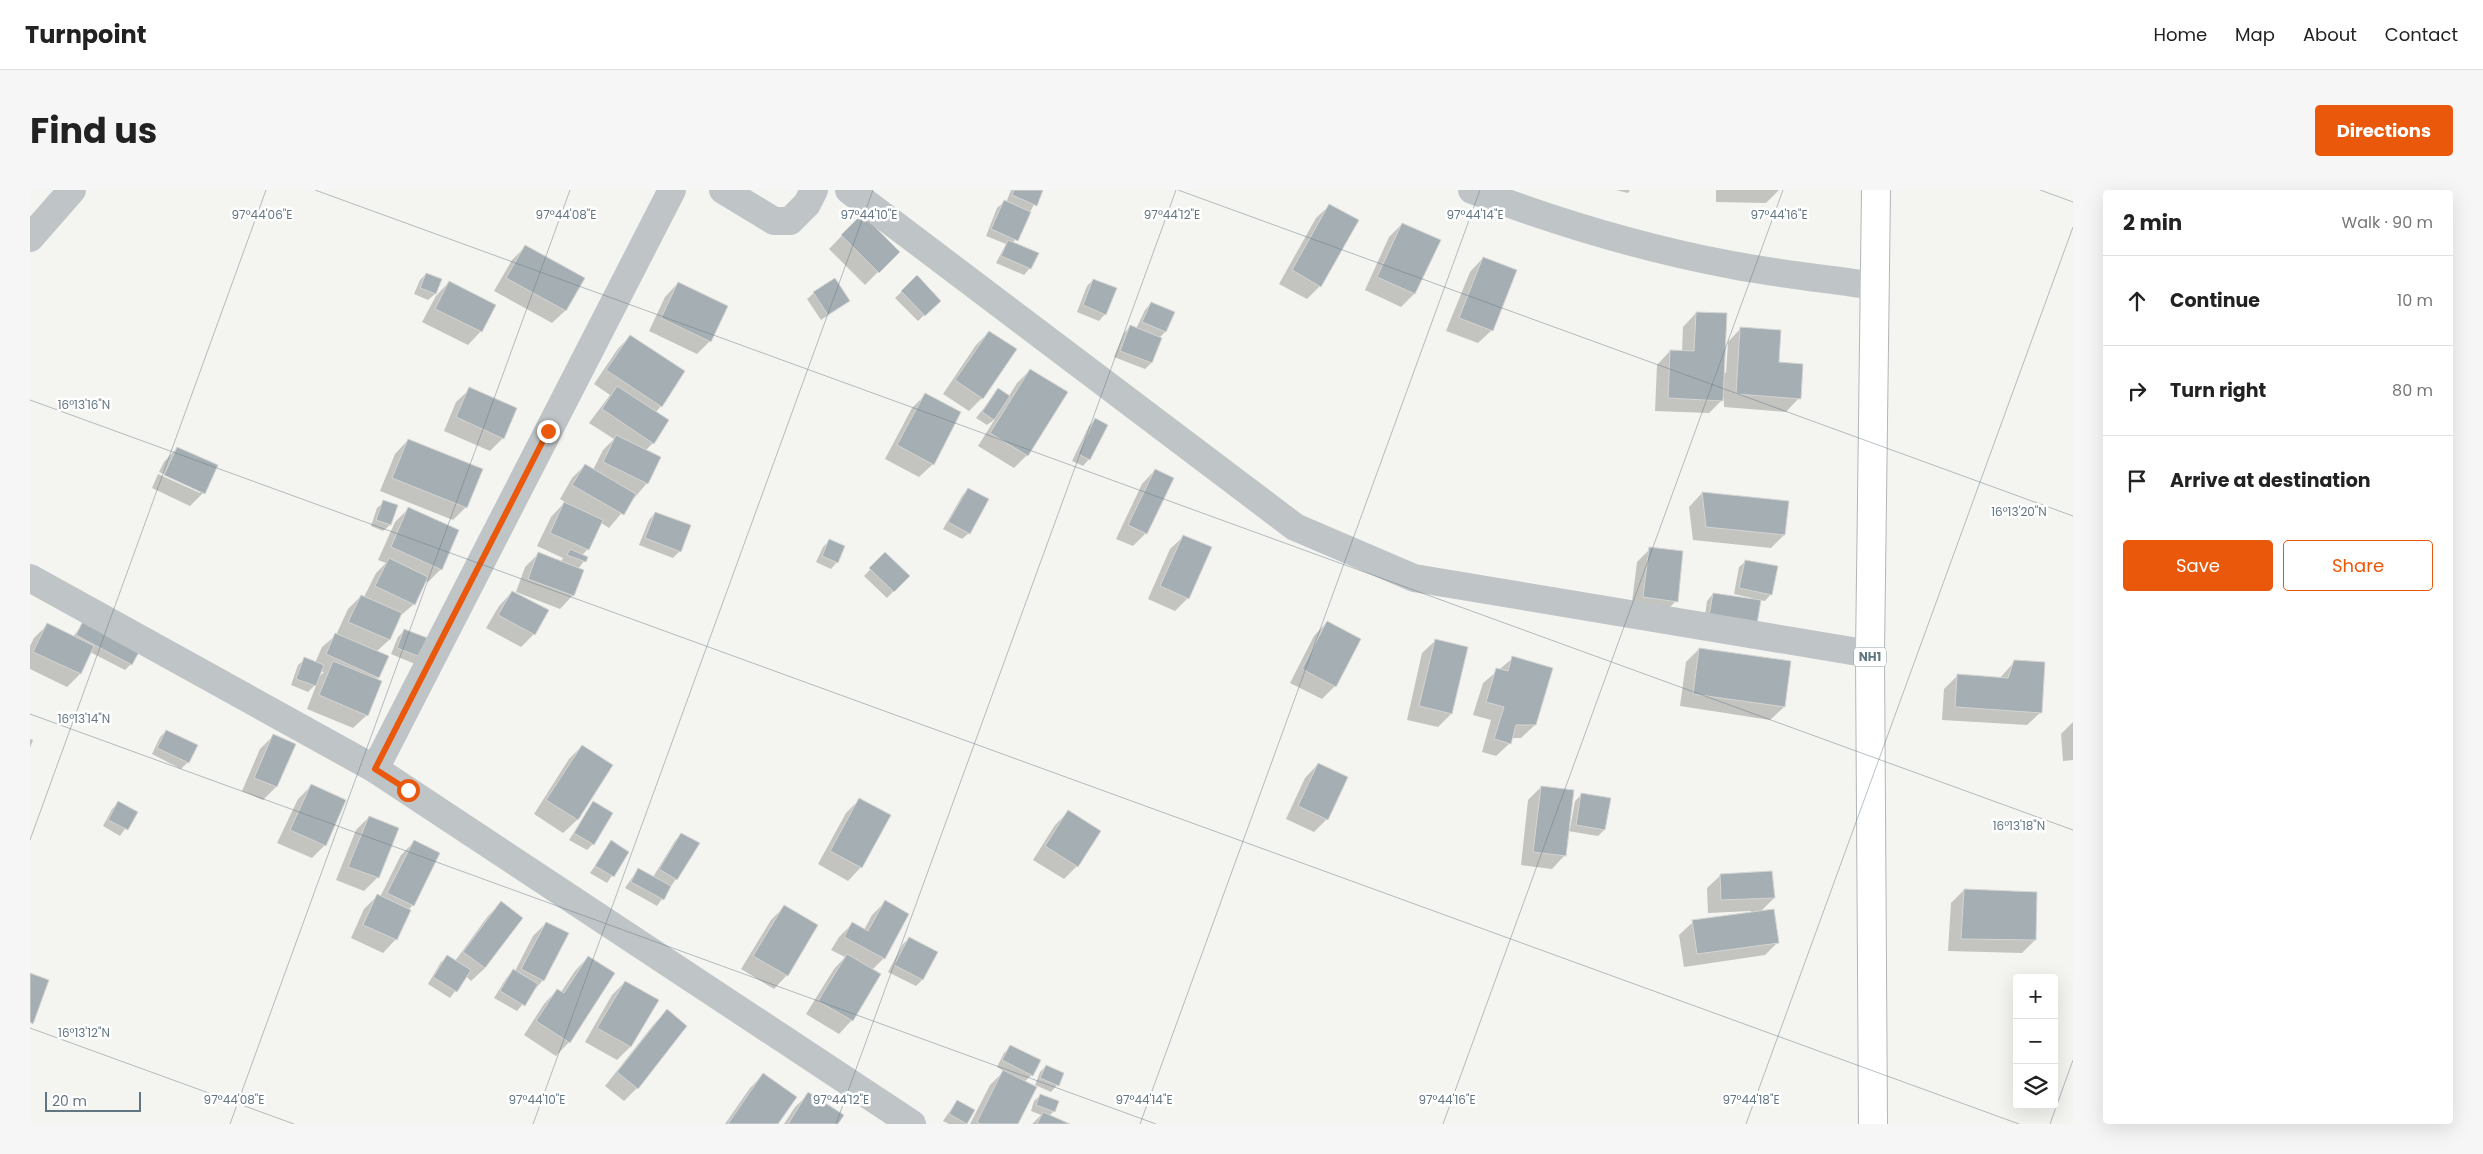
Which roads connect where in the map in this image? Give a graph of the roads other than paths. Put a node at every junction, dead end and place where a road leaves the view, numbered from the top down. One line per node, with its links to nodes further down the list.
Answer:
1 (72, 190): 8 (street)
2 (672, 190): 12 (street)
3 (722, 190): 4 (street)
4 (814, 190)
5 (849, 190): 11 (street)
6 (1472, 190): 9 (street)
7 (1876, 190): 9 (highway, NH1)
8 (30, 238)
9 (1875, 286): 11 (highway, NH1)
10 (30, 578): 12 (street)
11 (1870, 654): 14 (highway, NH1)
12 (375, 769): 13 (street)
13 (912, 1124)
14 (1873, 1124)

